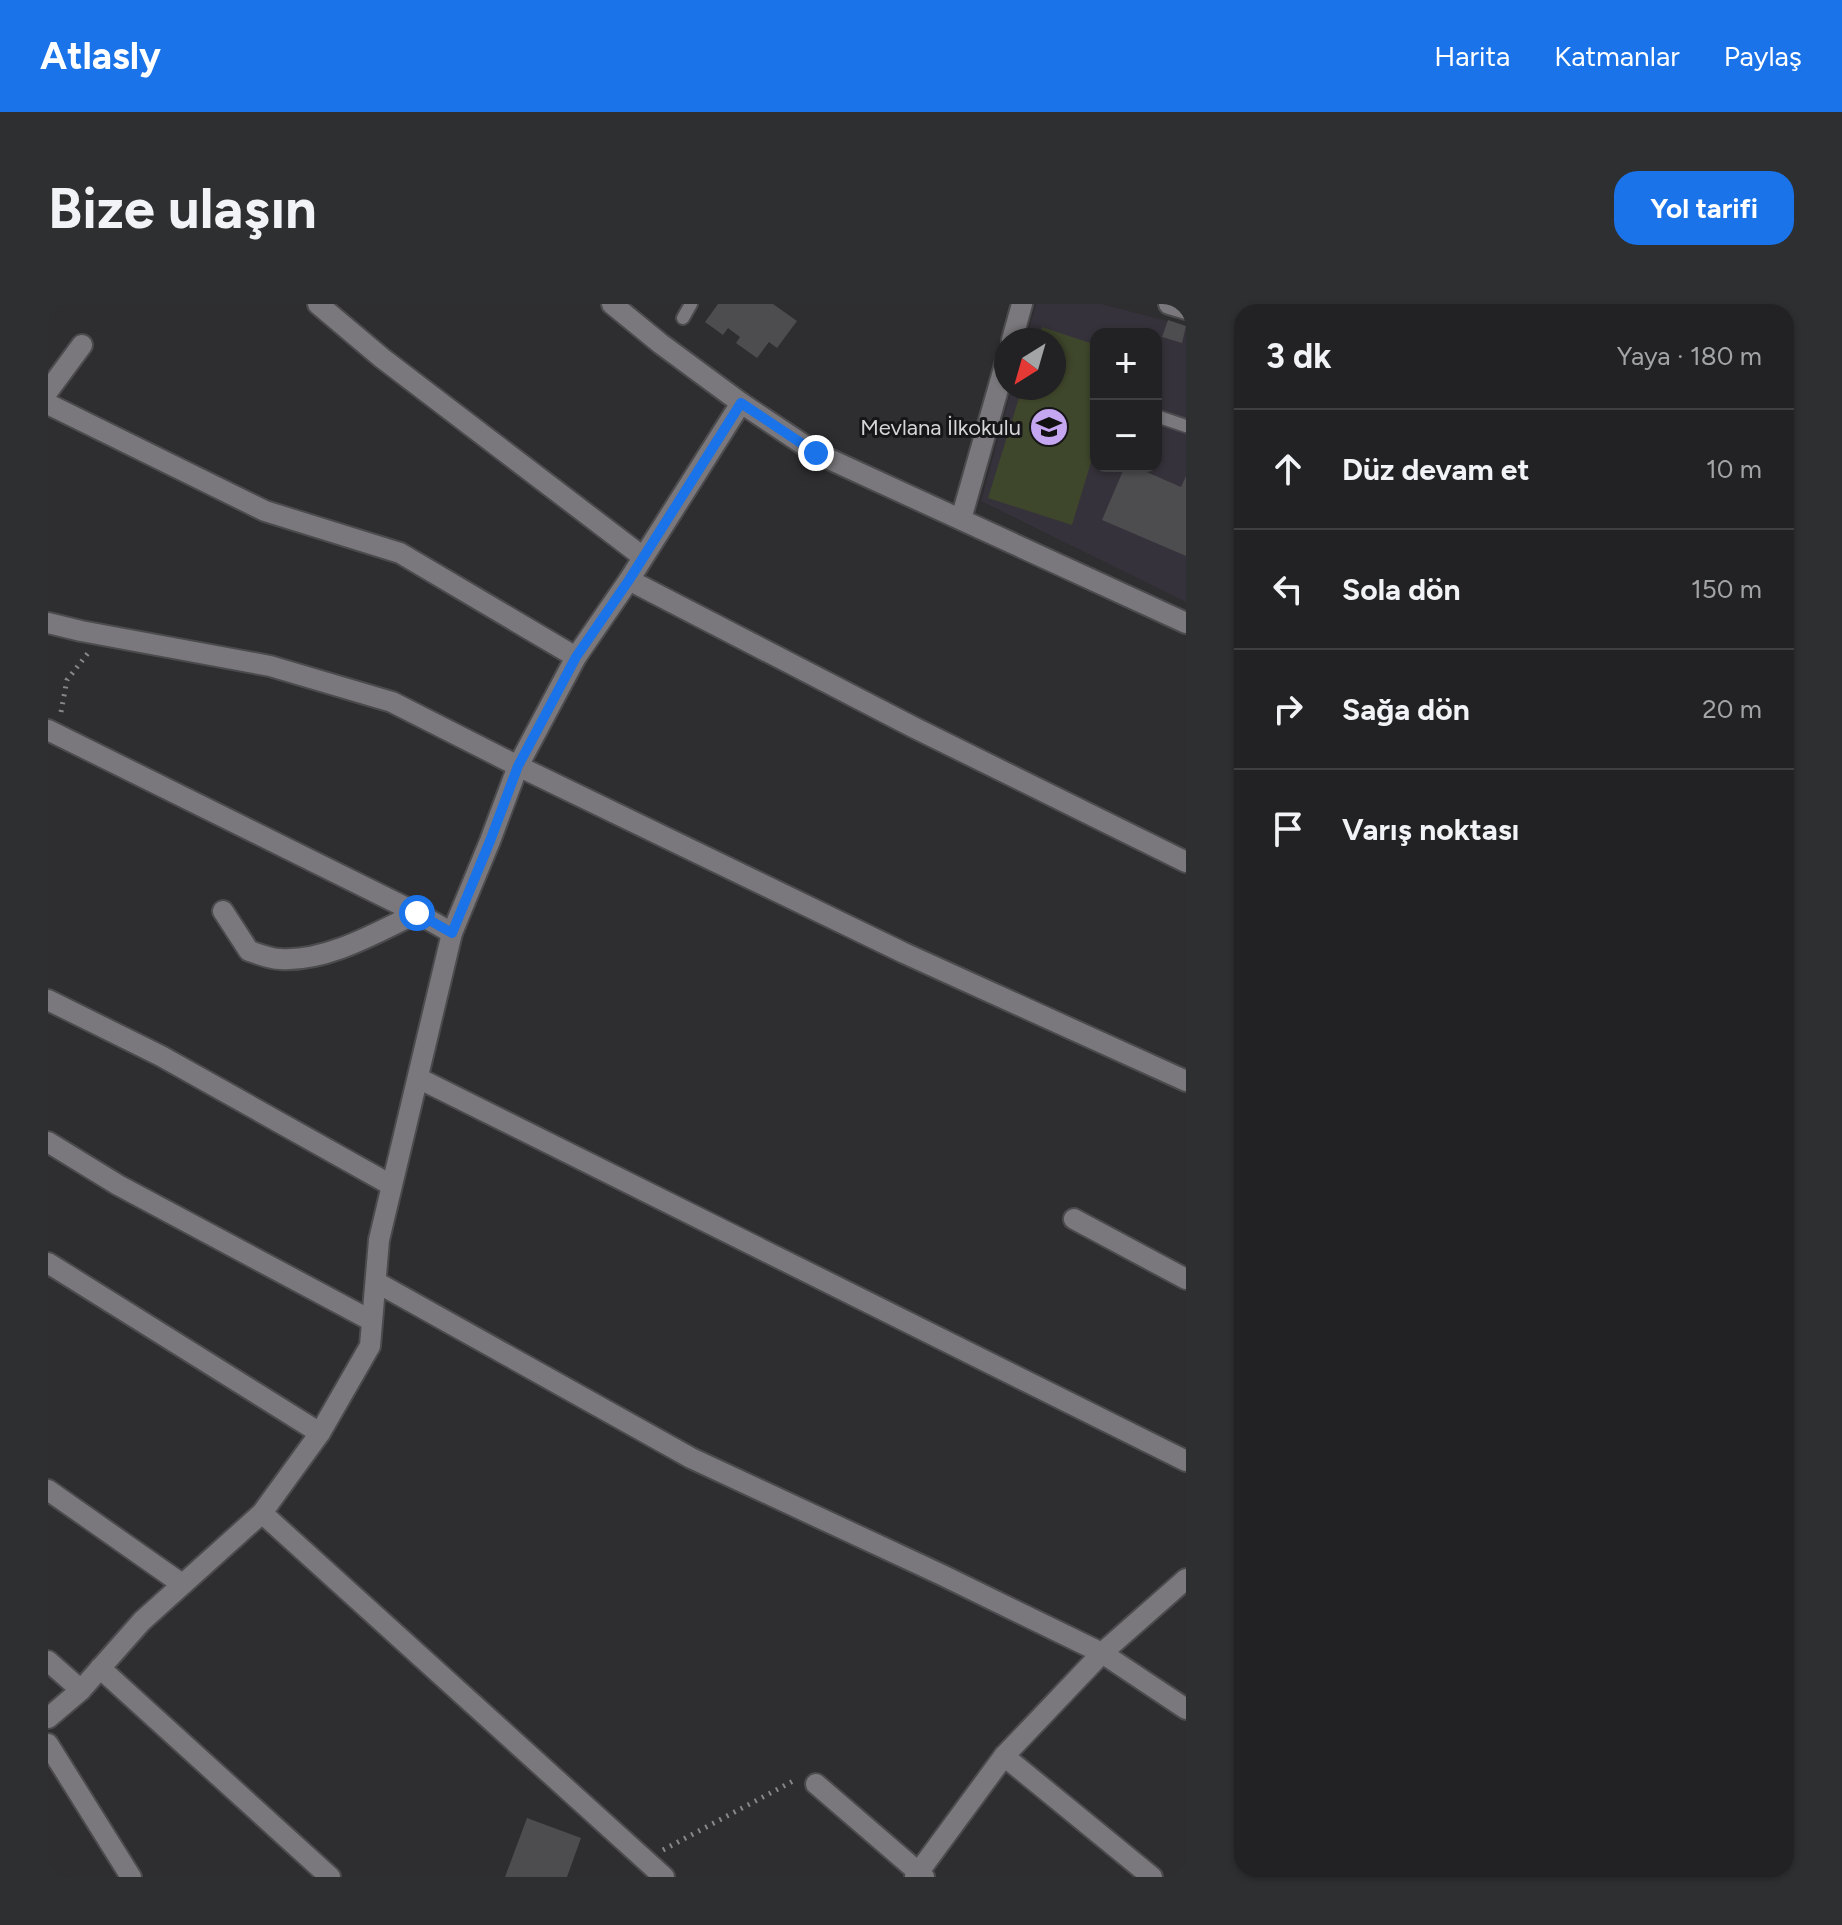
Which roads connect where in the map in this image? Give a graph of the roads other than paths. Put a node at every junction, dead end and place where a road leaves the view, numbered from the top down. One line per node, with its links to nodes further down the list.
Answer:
1 (318, 304): 17 (street)
2 (612, 304): 12 (street)
3 (691, 304): 7 (lane)
4 (1022, 304): 8 (street)
5 (1169, 304): 6 (street)
6 (1186, 309)
7 (683, 318)
8 (1015, 328)
9 (82, 345): 10 (street)
10 (48, 391)
11 (995, 400): 16 (street)
12 (741, 403): 16 (street); 17 (street)
13 (48, 404): 21 (street)
14 (1162, 418): 15 (lane)
15 (1186, 426)
16 (961, 519): 20 (street)
17 (643, 557): 18 (street)
18 (629, 580): 21 (street); 24 (street)
19 (48, 623): 23 (street)
20 (1186, 623)
21 (576, 657): 23 (street)
22 (54, 733): 26 (street)
23 (518, 766): 27 (street); 30 (street)
24 (1186, 862)
25 (223, 911): 26 (street)
26 (417, 913): 27 (street)
27 (452, 933): 29 (street)
28 (48, 1000): 32 (street)
29 (418, 1078): 32 (street); 39 (street)
30 (1186, 1081)
31 (48, 1142): 37 (street)
32 (391, 1185): 36 (street)
33 (1074, 1219): 35 (street)
34 (48, 1263): 38 (street)
35 (1186, 1279)
36 (376, 1282): 37 (street); 44 (street)
37 (372, 1321): 38 (street)
38 (320, 1433): 41 (street)
39 (1186, 1461)
40 (48, 1490): 43 (street)
41 (262, 1513): 43 (street); 56 (street)
42 (1186, 1579): 44 (street)
43 (182, 1584): 46 (street)
44 (1102, 1653): 48 (street); 51 (street)
45 (48, 1661): 47 (street)
46 (100, 1668): 47 (street); 55 (street)
47 (81, 1690): 49 (street)
48 (1186, 1709)
49 (48, 1718)
50 (48, 1744): 54 (street)
51 (1004, 1756): 53 (street); 57 (street)
52 (816, 1784): 53 (street)
53 (919, 1875)
54 (131, 1877)
55 (330, 1877)
56 (664, 1877)
57 (1152, 1877)

